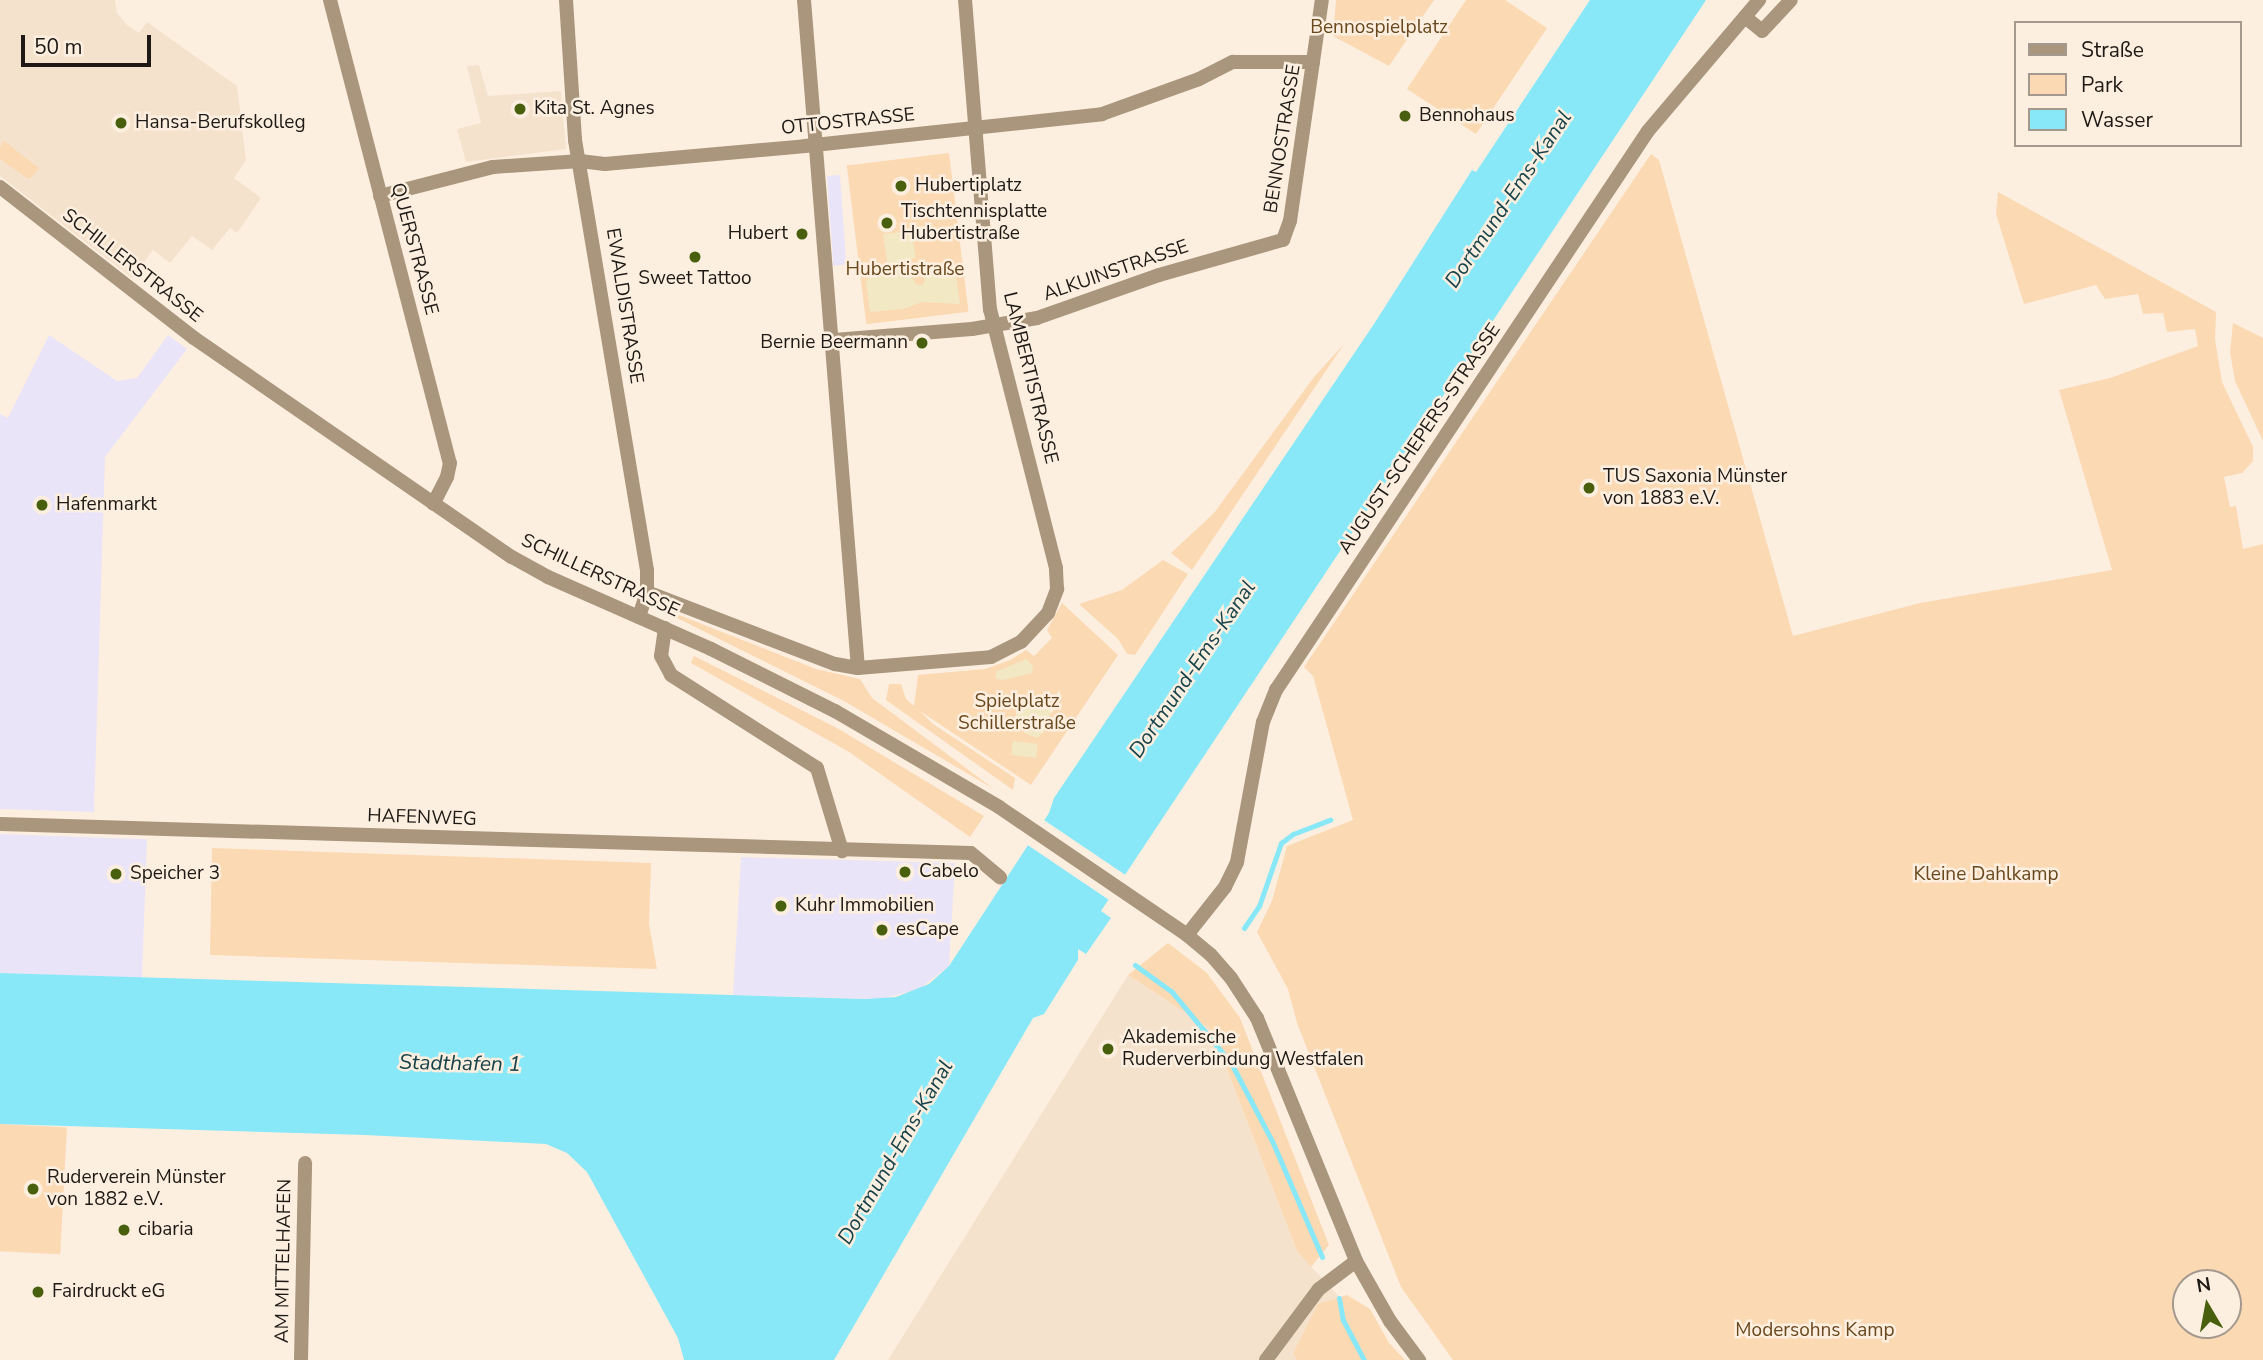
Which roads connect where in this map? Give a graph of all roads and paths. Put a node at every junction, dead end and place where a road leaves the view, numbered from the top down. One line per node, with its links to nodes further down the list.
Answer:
1 (330, 0): 14 (street, QUERSTRASSE)
2 (566, 0): 12 (street, EWALDISTRASSE)
3 (804, 0): 11 (street)
4 (965, 0): 10 (street, LAMBERTISTRASSE)
5 (1322, 0): 9 (street, BENNOSTRASSE)
6 (1759, 0): 8 (street, AUGUST-SCHEPERS-STRASSE)
7 (1791, 0): 8 (street)
8 (1745, 17): 27 (street, AUGUST-SCHEPERS-STRASSE)
9 (1313, 62): 10 (street, OTTOSTRASSE); 15 (street, BENNOSTRASSE)
10 (975, 127): 11 (street, OTTOSTRASSE); 16 (street, LAMBERTISTRASSE)
11 (816, 145): 12 (street, OTTOSTRASSE); 17 (street)
12 (580, 161): 14 (street, OTTOSTRASSE); 19 (street, EWALDISTRASSE)
13 (0, 187): 18 (street, SCHILLERSTRASSE)
14 (380, 196): 18 (street, QUERSTRASSE)
15 (1283, 240): 16 (street, ALKUINSTRASSE)
16 (995, 326): 17 (street, ALKUINSTRASSE); 20 (street, LAMBERTISTRASSE)
17 (834, 340): 23 (street)
18 (433, 504): 21 (street, SCHILLERSTRASSE)
19 (647, 592): 21 (street, EWALDISTRASSE); 23 (street, SCHILLERSTRASSE)
20 (1055, 595): 23 (street, SCHILLERSTRASSE)
21 (639, 617): 22 (street, SCHILLERSTRASSE)
22 (665, 628): 25 (street); 27 (street, SCHILLERSTRASSE)
23 (858, 668)
24 (0, 824): 25 (street, HAFENWEG)
25 (842, 851): 26 (street, HAFENWEG)
26 (1000, 877)
27 (1188, 935): 29 (street, SCHILLERSTRASSE)
28 (305, 1163): 30 (street, AM MITTELHAFEN)
29 (1356, 1261): 31 (street); 32 (street, SCHILLERSTRASSE)
30 (301, 1360)
31 (1266, 1360)
32 (1419, 1360)

